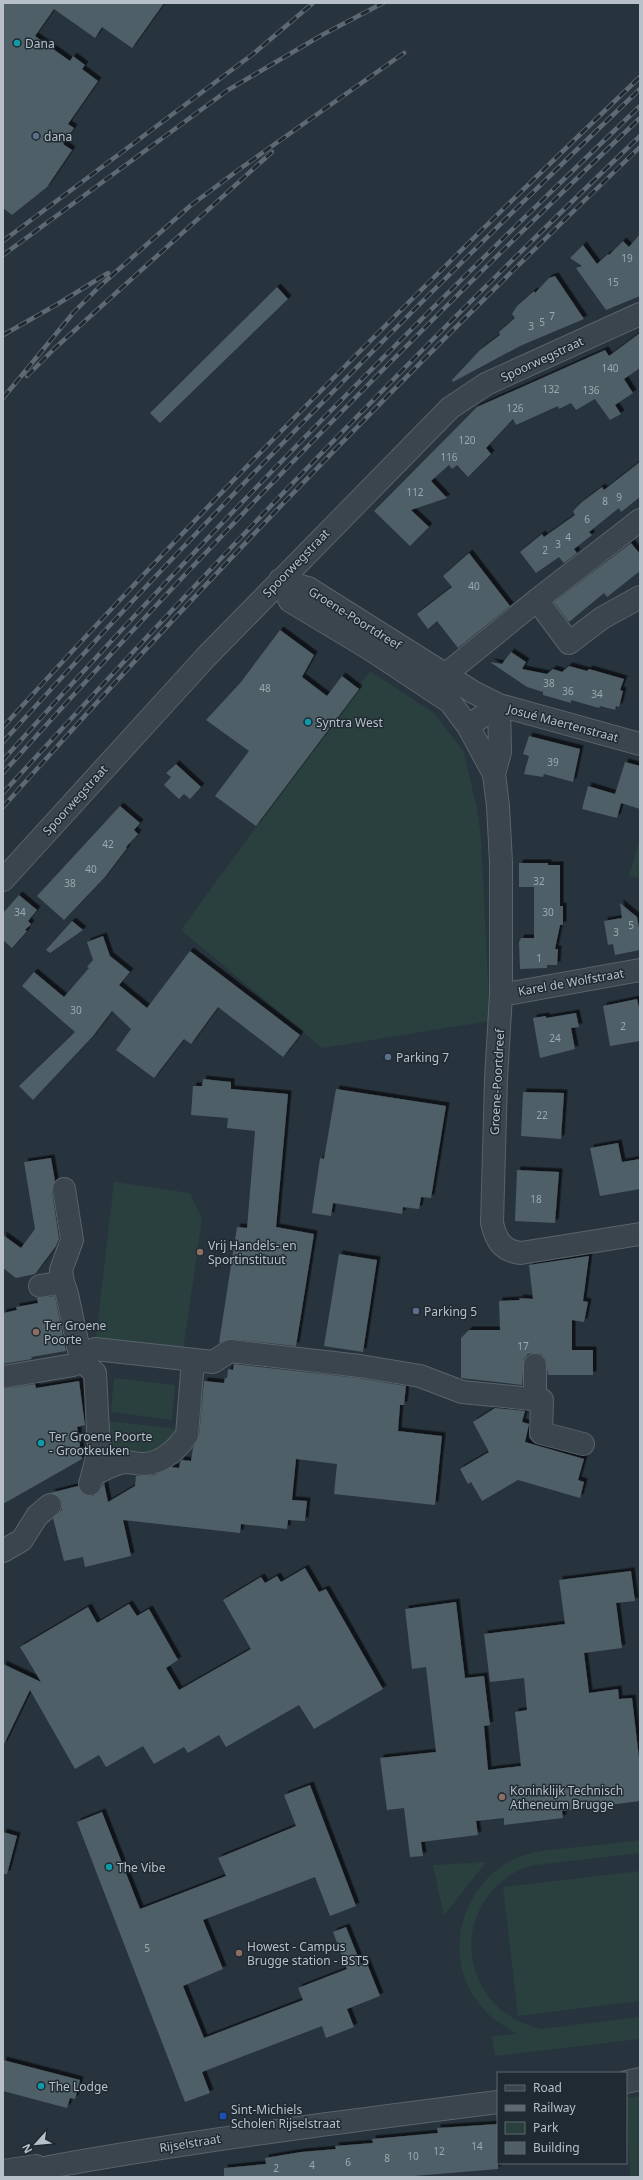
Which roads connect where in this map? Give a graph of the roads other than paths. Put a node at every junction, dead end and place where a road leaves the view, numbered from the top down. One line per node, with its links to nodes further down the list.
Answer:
1 (640, 314): 3 (street, Spoorwegstraat)
2 (640, 520): 5 (street)
3 (280, 580): 6 (street, Groene-Poortdreef); 12 (street, Spoorwegstraat)
4 (640, 597): 5 (street)
5 (537, 600): 7 (street)
6 (353, 628): 7 (street, Groene-Poortdreef); 9 (street, Groene-Poortdreef)
7 (446, 674): 8 (street, Groene-Poortdreef)
8 (499, 705): 9 (street, Josué Maertenstraat); 10 (street, Josué Maertenstraat); 11 (street, Groene-Poortdreef)
9 (468, 726): 11 (street, Groene-Poortdreef)
10 (640, 744)
11 (494, 774): 14 (street, Groene-Poortdreef)
12 (3, 880)
13 (640, 970): 14 (street, Karel de Wolfstraat)
14 (502, 995): 16 (street, Groene-Poortdreef)
15 (64, 1189): 17 (street)
16 (640, 1234)
17 (63, 1282): 18 (street); 19 (street)
18 (40, 1286)
19 (81, 1360): 20 (street); 20 (street); 22 (street)
20 (193, 1360): 23 (street)
21 (535, 1364): 23 (street)
22 (3, 1378)
23 (535, 1400): 24 (street)
24 (583, 1444)
25 (50, 1505): 26 (street)
26 (3, 1551)
27 (640, 2079): 28 (street)
28 (627, 2082)
29 (497, 2102): 30 (street, Rijselstraat)
30 (49, 2167): 31 (street, Rijselstraat); 32 (street, Rijselstraat)
31 (3, 2171)
32 (20, 2177)

